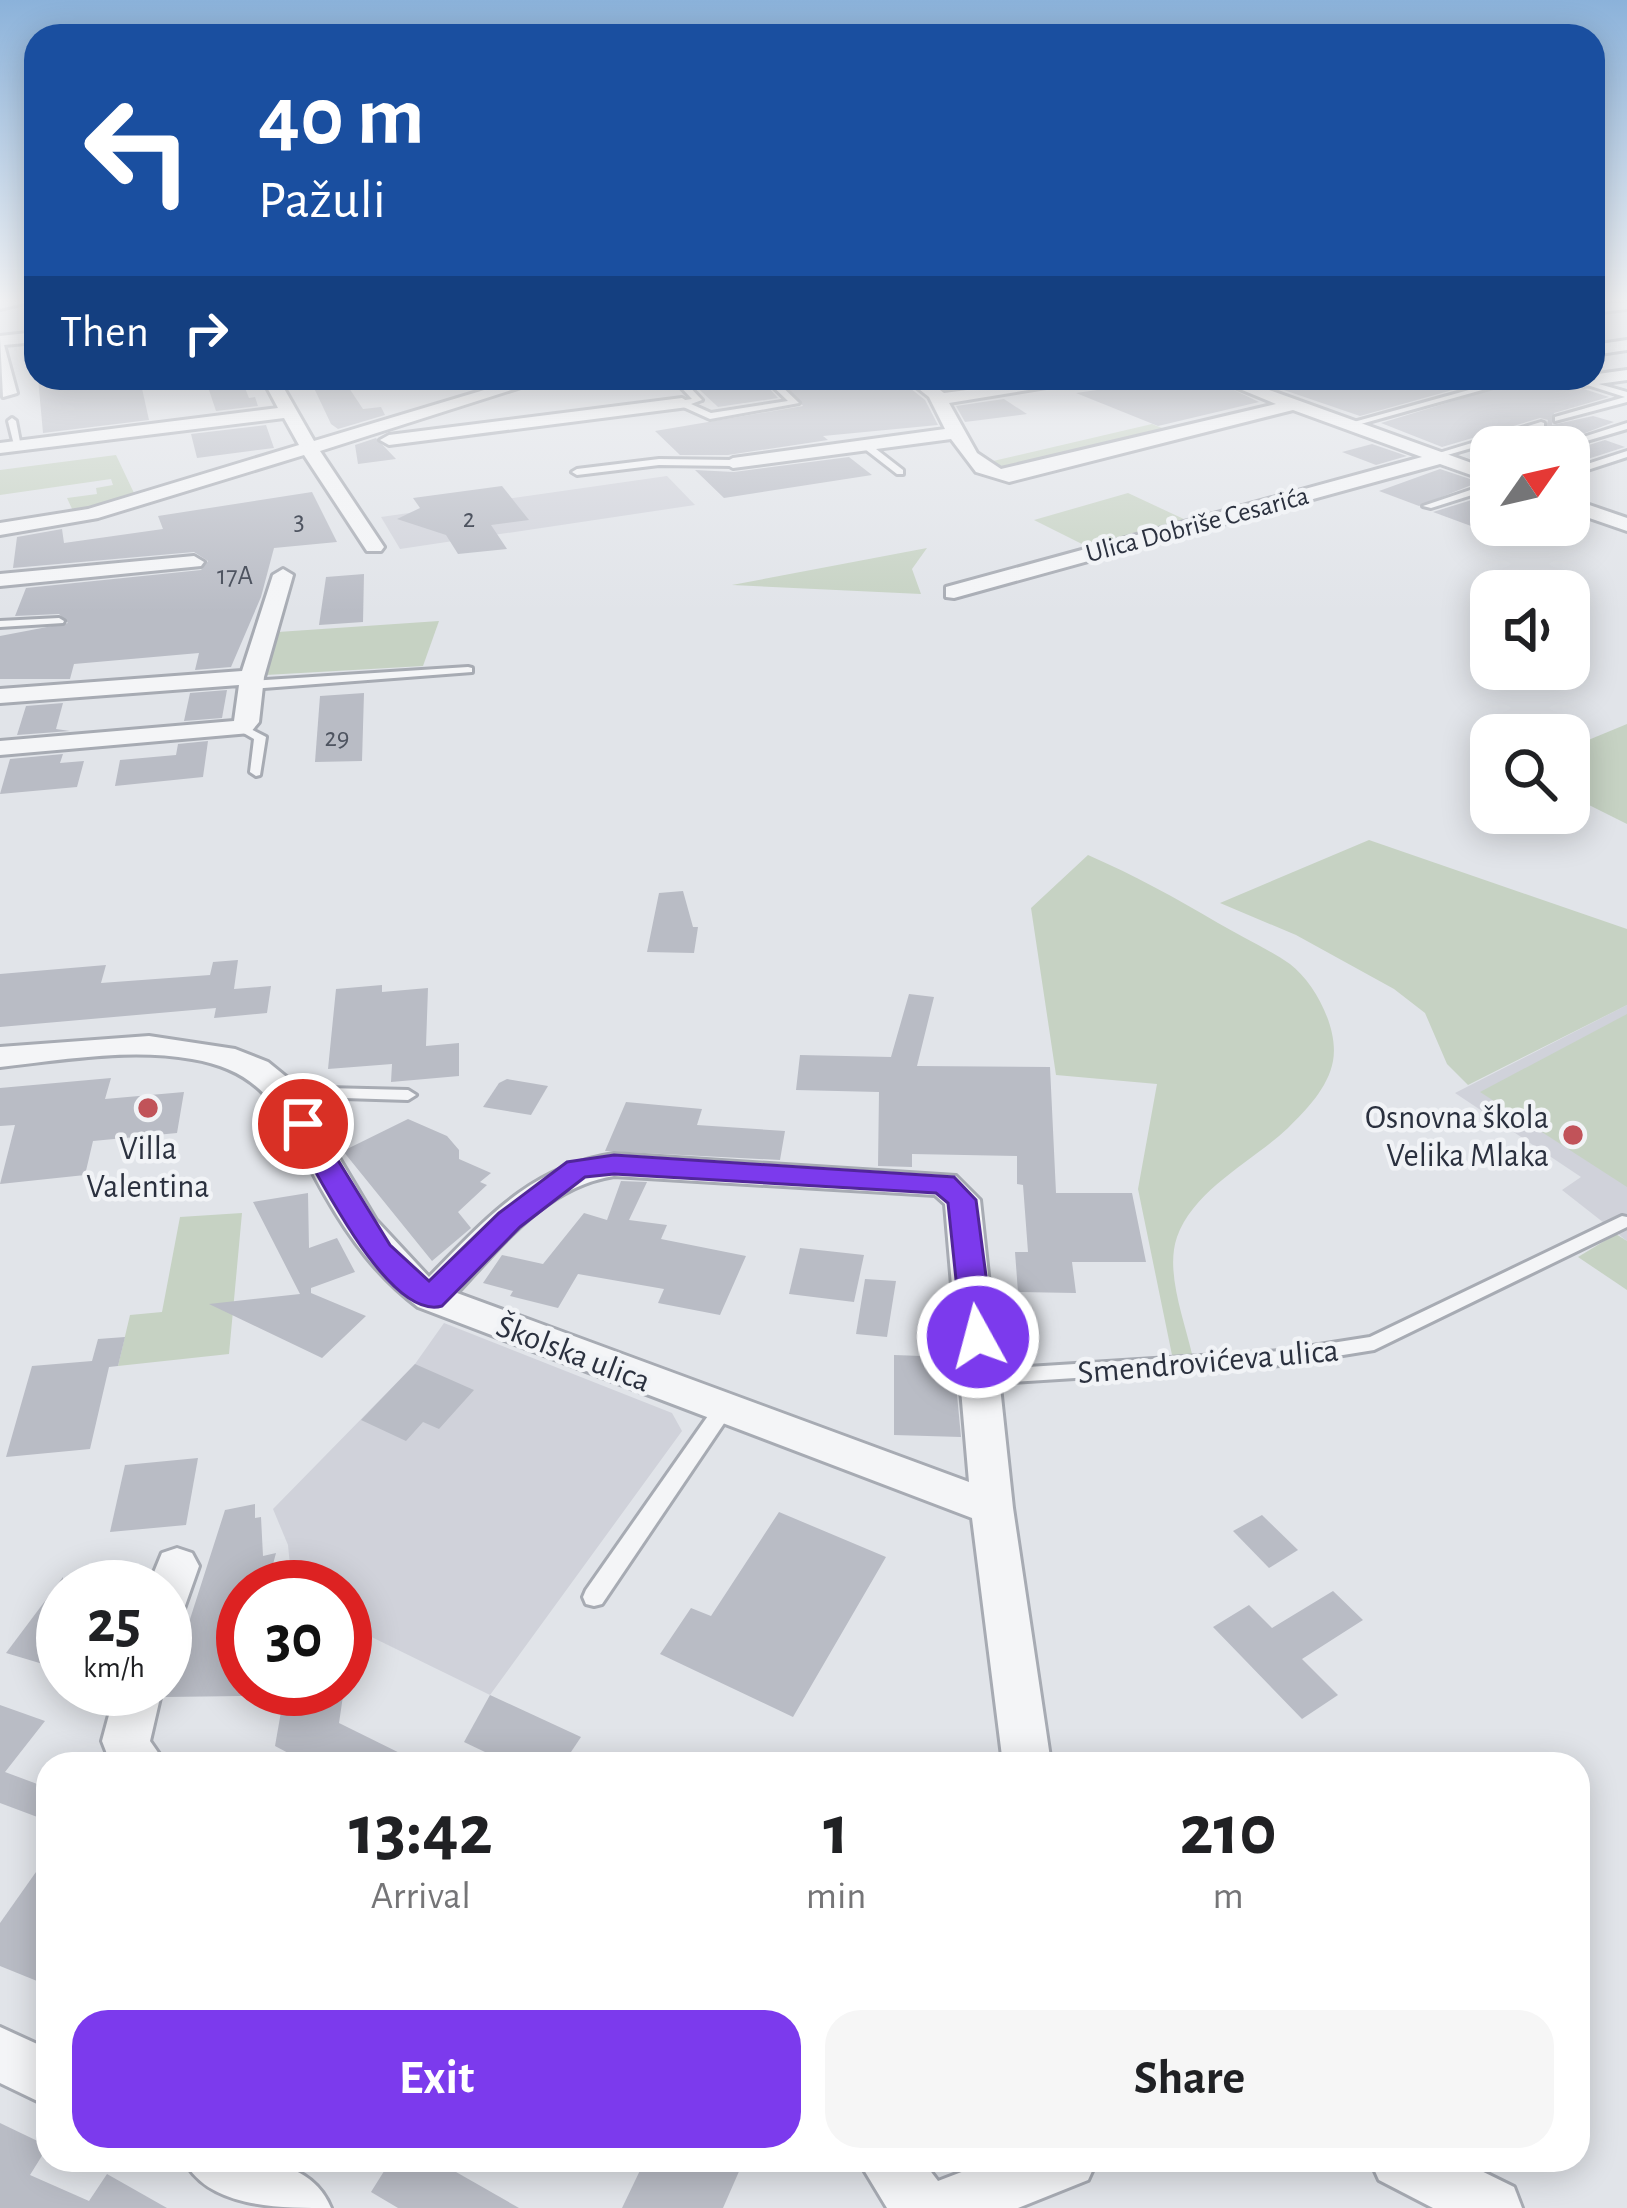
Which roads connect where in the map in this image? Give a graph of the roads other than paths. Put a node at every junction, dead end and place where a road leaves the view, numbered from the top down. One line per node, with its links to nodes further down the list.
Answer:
1 (285, 405): 10 (street)
2 (452, 405): 17 (street)
3 (674, 405): 17 (street)
4 (684, 405): 5 (lane)
5 (781, 405)
6 (942, 405): 16 (street)
7 (1291, 405): 13 (street); 16 (street)
8 (1419, 405): 13 (lane)
9 (1602, 405): 11 (lane)
10 (289, 412): 20 (street); 21 (street)
11 (1558, 419)
12 (12, 422): 20 (lane)
13 (1347, 424): 23 (street)
14 (1541, 425): 23 (lane)
15 (1627, 426): 18 (lane)
16 (956, 433): 19 (street)
17 (352, 435): 21 (street)
18 (1590, 437)
19 (864, 444): 24 (street); 28 (lane)
20 (9, 446)
21 (309, 448): 32 (street); 36 (street)
22 (1627, 454): 25 (lane)
23 (1437, 457): 26 (street); 40 (street, Ulica Dobriše Cesarića)
24 (733, 463): 27 (lane)
25 (1590, 465)
26 (1470, 466)
27 (577, 472)
28 (900, 472)
29 (1470, 493): 30 (lane)
30 (1428, 506)
31 (1590, 511): 33 (street)
32 (72, 519): 34 (street); 35 (street)
33 (1627, 524)
34 (0, 529)
35 (0, 542)
36 (374, 547)
37 (194, 562): 39 (street)
38 (283, 575): 44 (street)
39 (0, 580)
40 (954, 592)
41 (58, 621): 42 (lane)
42 (0, 624)
43 (468, 670): 44 (lane)
44 (252, 681): 45 (street); 46 (street)
45 (0, 696)
46 (241, 728): 47 (street); 48 (lane)
47 (0, 748)
48 (256, 772)
49 (0, 1057): 50 (street, Školska ulica)
50 (285, 1092): 51 (lane); 53 (street, Školska ulica)
51 (408, 1095)
52 (1622, 1222): 54 (lane, Smendrovićeva ulica)
53 (431, 1298): 54 (street); 55 (street, Školska ulica)
54 (982, 1377): 56 (street)
55 (724, 1408): 56 (street, Školska ulica); 57 (lane)
56 (992, 1508): 60 (street)
57 (594, 1597)
58 (132, 1716): 59 (street)
59 (130, 1752)
60 (1025, 1752)
61 (0, 2054): 62 (street)
62 (36, 2072)
63 (235, 2172): 67 (street)
64 (895, 2172): 68 (street)
65 (1037, 2172): 69 (street)
66 (1422, 2172): 70 (street)
67 (302, 2208)
68 (922, 2208)
69 (944, 2208)
70 (1492, 2208)

